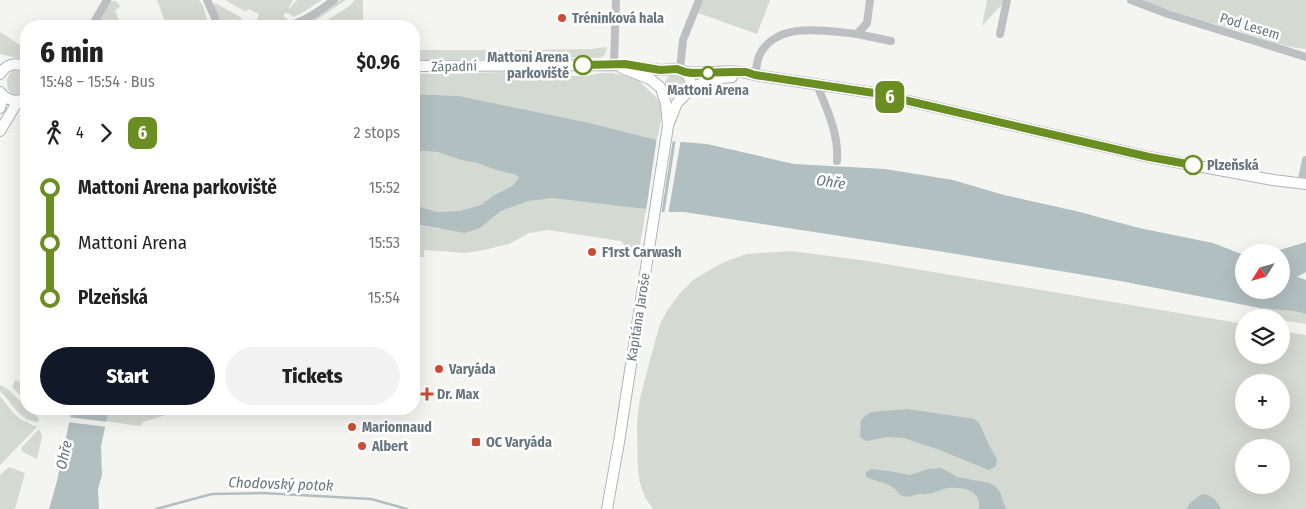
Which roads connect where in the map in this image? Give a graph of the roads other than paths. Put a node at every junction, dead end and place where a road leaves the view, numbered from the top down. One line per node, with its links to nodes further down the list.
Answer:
1 (107, 0): 9 (street)
2 (207, 0): 10 (street)
3 (334, 0): 11 (street)
4 (616, 0): 17 (street)
5 (699, 0): 21 (street)
6 (870, 0): 12 (street)
7 (1007, 0): 13 (street)
8 (1131, 0): 15 (street, Pod Lesem)
9 (95, 20)
10 (215, 20)
11 (304, 20)
12 (856, 34): 14 (street); 22 (street)
13 (1000, 34)
14 (891, 41)
15 (1306, 57)
16 (20, 65): 19 (street)
17 (614, 65): 18 (street, Západní); 20 (street, Západní); 24 (street, Západní)
18 (420, 66)
19 (2, 69)
20 (668, 70): 21 (street); 24 (street)
21 (682, 71): 22 (street); 26 (street)
22 (755, 75): 23 (street); 26 (street)
23 (816, 85): 33 (street); 34 (street)
24 (661, 89): 26 (street); 30 (street, Kapitána Jaroše)
25 (1, 94): 27 (street); 29 (street)
26 (685, 94): 30 (street, Kapitána Jaroše)
27 (20, 99)
28 (20, 102): 31 (street)
29 (0, 108)
30 (668, 126): 35 (street, Kapitána Jaroše)
31 (0, 131)
32 (1306, 160): 34 (street)
33 (837, 161)
34 (1304, 184)
35 (607, 509)

